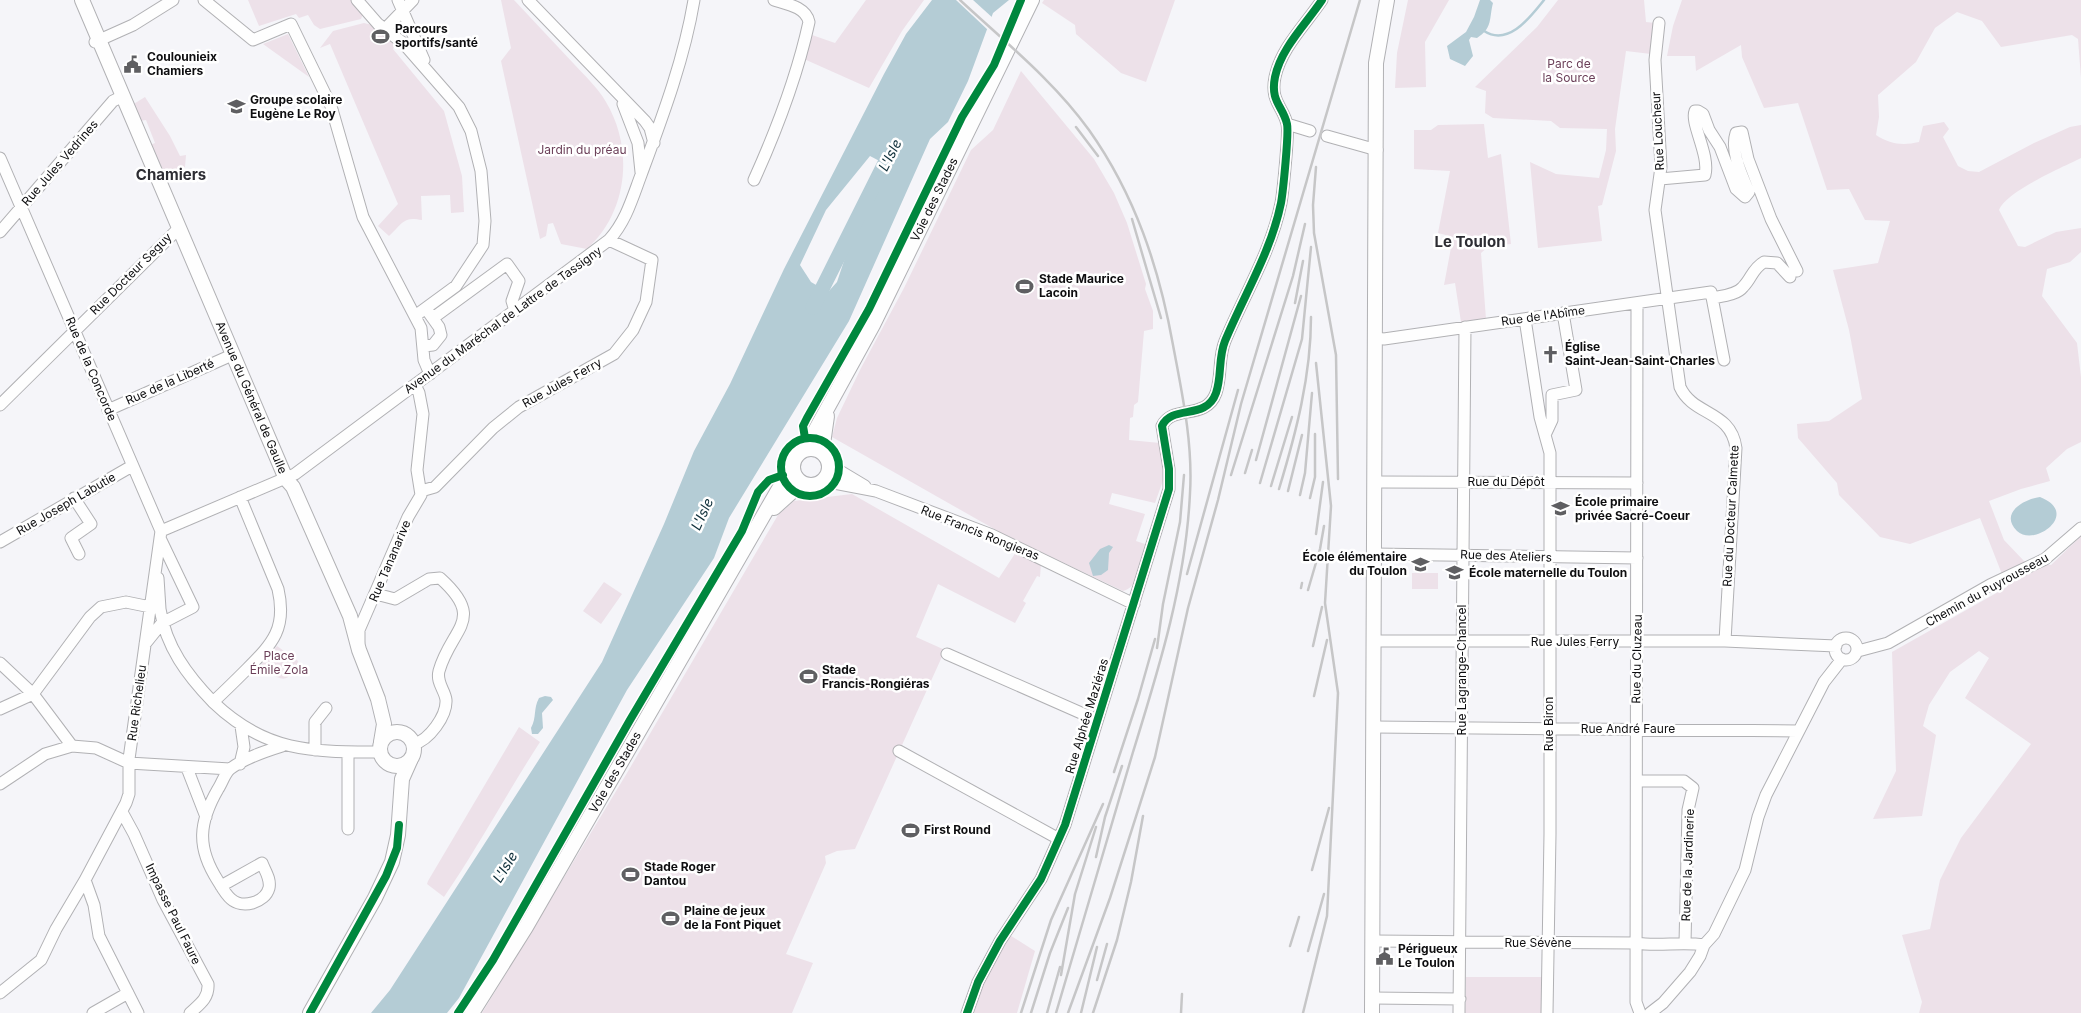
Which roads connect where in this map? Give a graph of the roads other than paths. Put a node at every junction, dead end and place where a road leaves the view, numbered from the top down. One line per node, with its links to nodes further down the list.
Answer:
1 (77, 0): 16 (main road, Avenue du Général de Gaulle)
2 (82, 0): 16 (main road, Avenue du Général de Gaulle)
3 (173, 0): 16 (street)
4 (204, 0): 42 (street)
5 (357, 0): 15 (street)
6 (413, 0): 13 (street)
7 (528, 0): 18 (street)
8 (694, 0): 20 (street, Avenue du Maréchal de Lattre de Tassigny)
9 (774, 0): 31 (street)
10 (1032, 0): 53 (main road, Voie des Stades)
11 (1322, 0): 22 (street)
12 (1387, 0): 27 (main road)
13 (400, 5): 15 (street); 17 (street)
14 (1659, 23): 30 (street, Rue Loucheur)
15 (385, 29): 17 (street)
16 (97, 41): 19 (main road, Avenue du Général de Gaulle)
17 (427, 68): 39 (street)
18 (613, 90): 21 (street); 25 (street)
19 (121, 97): 32 (street, Rue Jules Vedrines); 33 (main road, Avenue du Général de Gaulle)
20 (664, 114): 21 (street); 26 (street, Avenue du Maréchal de Lattre de Tassigny)
21 (645, 121): 26 (street)
22 (1287, 124): 23 (street); 83 (street, Rue Alphée Maziéras)
23 (1310, 131)
24 (1327, 136): 27 (street)
25 (638, 143): 26 (street); 29 (street)
26 (654, 143): 29 (street, Avenue du Maréchal de Lattre de Tassigny)
27 (1377, 150): 47 (main road)
28 (0, 158): 32 (street, Rue de la Concorde)
29 (641, 174): 35 (street, Avenue du Maréchal de Lattre de Tassigny)
30 (1660, 179): 36 (street, Rue de l'Abîme); 37 (street, Rue Loucheur)
31 (754, 180)
32 (22, 207): 34 (street, Rue Jules Vedrines); 46 (street, Rue de la Concorde)
33 (178, 229): 46 (street, Rue Docteur Seguy); 49 (main road, Avenue du Général de Gaulle)
34 (0, 232)
35 (609, 240): 40 (street, Avenue du Maréchal de Lattre de Tassigny); 69 (street, Rue Jules Ferry)
36 (1712, 295): 37 (street, Rue de l'Abîme); 50 (street)
37 (1666, 298): 38 (street, Rue de l'Abîme); 57 (street, Rue du Docteur Calmette)
38 (1637, 303): 41 (street, Rue de l'Abîme); 67 (street, Rue du Cluzeau)
39 (425, 309): 42 (street); 43 (street)
40 (515, 311): 43 (street); 51 (street, Avenue du Maréchal de Lattre de Tassigny)
41 (1563, 313): 44 (street, Rue de l'Abîme); 58 (street, Rue Biron)
42 (415, 316): 48 (street)
43 (433, 318): 48 (street)
44 (1525, 319): 45 (street, Rue de l'Abîme); 58 (street, Rue Biron)
45 (1465, 326): 47 (street, Rue de l'Abîme); 65 (street, Rue Lagrange-Chancel)
46 (75, 330): 54 (street, Rue Docteur Seguy); 55 (street, Rue de la Concorde)
47 (1375, 338): 64 (main road)
48 (424, 346): 51 (street)
49 (232, 355): 55 (street, Rue de la Liberté); 63 (main road, Avenue du Général de Gaulle)
50 (1724, 360)
51 (430, 374): 52 (street, Avenue du Maréchal de Lattre de Tassigny)
52 (415, 385): 63 (street, Avenue du Maréchal de Lattre de Tassigny); 69 (street)
53 (833, 397): 59 (main road, Voie des Stades); 60 (main road, Voie des Stades)
54 (0, 406)
55 (108, 410): 61 (street, Rue de la Concorde)
56 (1741, 423): 57 (street)
57 (1732, 431): 87 (street, Rue du Docteur Calmette)
58 (1545, 435): 66 (street, Rue Biron)
59 (805, 449): 60 (main road); 62 (main road)
60 (826, 457): 68 (main road); 70 (street)
61 (132, 466): 71 (street, Rue Joseph Labutie); 75 (street, Rue de la Concorde)
62 (792, 466): 68 (main road); 74 (main road, Voie des Stades)
63 (286, 480): 72 (street, Avenue du Maréchal de Lattre de Tassigny); 93 (main road, Avenue du Général de Gaulle)
64 (1375, 482): 65 (street, Rue du Dépôt); 78 (main road)
65 (1463, 482): 66 (street, Rue du Dépôt); 79 (street, Rue Lagrange-Chancel)
66 (1550, 483): 67 (street, Rue du Dépôt); 80 (street, Rue Biron)
67 (1636, 483): 81 (street, Rue du Cluzeau)
68 (815, 484): 70 (street, Rue Francis Rongieras); 74 (main road, Voie des Stades)
69 (421, 491): 82 (street, Rue Tananarive)
70 (876, 491): 83 (street, Rue Francis Rongieras)
71 (74, 498): 76 (street, Rue Joseph Labutie); 77 (street)
72 (240, 498): 75 (street, Avenue du Maréchal de Lattre de Tassigny); 100 (street)
73 (2081, 528): 94 (street, Chemin du Puyrousseau)
74 (756, 530): 147 (main road, Voie des Stades)
75 (160, 534): 84 (street); 85 (street, Rue de la Concorde)
76 (0, 542)
77 (79, 554)
78 (1374, 554): 79 (street, Rue des Ateliers); 86 (main road)
79 (1463, 555): 80 (street, Rue des Ateliers); 88 (street, Rue Lagrange-Chancel)
80 (1550, 558): 81 (street, Rue des Ateliers); 89 (street, Rue Biron)
81 (1637, 558): 90 (street, Rue du Cluzeau)
82 (376, 594): 93 (street, Rue Tananarive); 111 (street)
83 (1134, 604): 103 (street, Rue Alphée Maziéras)
84 (154, 607): 85 (street); 91 (street, Rue Richelieu); 98 (street)
85 (162, 623): 91 (street); 100 (street)
86 (1374, 641): 88 (street, Rue Jules Ferry); 105 (main road)
87 (1725, 641): 90 (street, Rue Jules Ferry); 92 (street, Rue Jules Ferry)
88 (1462, 642): 89 (street, Rue Jules Ferry); 106 (street, Rue Lagrange-Chancel)
89 (1550, 642): 90 (street, Rue Jules Ferry); 107 (street, Rue Biron)
90 (1637, 642): 108 (street, Rue du Cluzeau)
91 (145, 644): 120 (street, Rue Richelieu)
92 (1836, 646): 94 (street); 96 (street)
93 (359, 650): 99 (main road)
94 (1858, 651): 96 (street)
95 (947, 654): 103 (street)
96 (1842, 659): 109 (street)
97 (0, 663): 98 (street)
98 (33, 694): 102 (street); 112 (street)
99 (378, 699): 110 (main road); 117 (main road)
100 (213, 702): 104 (street)
101 (326, 708): 114 (street)
102 (0, 709)
103 (1097, 720): 129 (street, Rue Alphée Maziéras)
104 (241, 726): 113 (street); 118 (street); 121 (street)
105 (1374, 727): 106 (street, Rue André Faure); 132 (main road)
106 (1462, 728): 107 (street, Rue André Faure); 134 (street, Rue Lagrange-Chancel)
107 (1548, 728): 108 (street, Rue André Faure); 135 (street, Rue Biron)
108 (1636, 729): 109 (street, Rue André Faure); 123 (street, Rue du Cluzeau)
109 (1798, 731): 137 (street)
110 (401, 732): 111 (main road); 117 (main road)
111 (414, 744): 119 (main road)
112 (72, 746): 120 (street); 124 (street)
113 (282, 746): 114 (street); 118 (street)
114 (315, 750): 116 (street)
115 (899, 751): 129 (street)
116 (348, 752): 117 (street); 128 (street)
117 (382, 752): 119 (main road); 127 (main road)
118 (258, 755): 121 (street)
119 (410, 761): 127 (main road)
120 (129, 763): 122 (street); 125 (street, Rue Richelieu)
121 (235, 767): 122 (street); 126 (street)
122 (188, 768): 126 (street)
123 (1637, 781): 133 (street, Rue de la Jardinerie); 136 (street, Rue du Cluzeau)
124 (0, 784)
125 (122, 812): 130 (street, Rue Richelieu); 145 (street, Impasse Paul Faure)
126 (206, 817): 131 (street)
127 (399, 825): 146 (main road)
128 (348, 829)
129 (1059, 839): 148 (street, Rue Alphée Maziéras)
130 (85, 880): 138 (street, Rue Richelieu); 139 (street)
131 (221, 886)
132 (1373, 941): 134 (street, Rue Sévène); 140 (main road)
133 (1686, 942): 136 (street, Rue Sévène); 137 (street, Rue Sévène)
134 (1461, 943): 135 (street, Rue Sévène); 141 (street, Rue Lagrange-Chancel)
135 (1548, 943): 136 (street, Rue Sévène); 151 (street, Rue Biron)
136 (1636, 943): 152 (street, Rue du Cluzeau)
137 (1704, 945): 142 (street)
138 (0, 993)
139 (128, 993): 143 (street); 144 (street)
140 (1372, 998): 141 (street); 149 (main road)
141 (1460, 999): 150 (street, Rue Lagrange-Chancel)
142 (1655, 1012)
143 (93, 1013)
144 (138, 1013)
145 (190, 1013)
146 (310, 1013)
147 (472, 1013)
148 (967, 1013)
149 (1372, 1013)
150 (1459, 1013)
151 (1547, 1013)
152 (1640, 1013)

